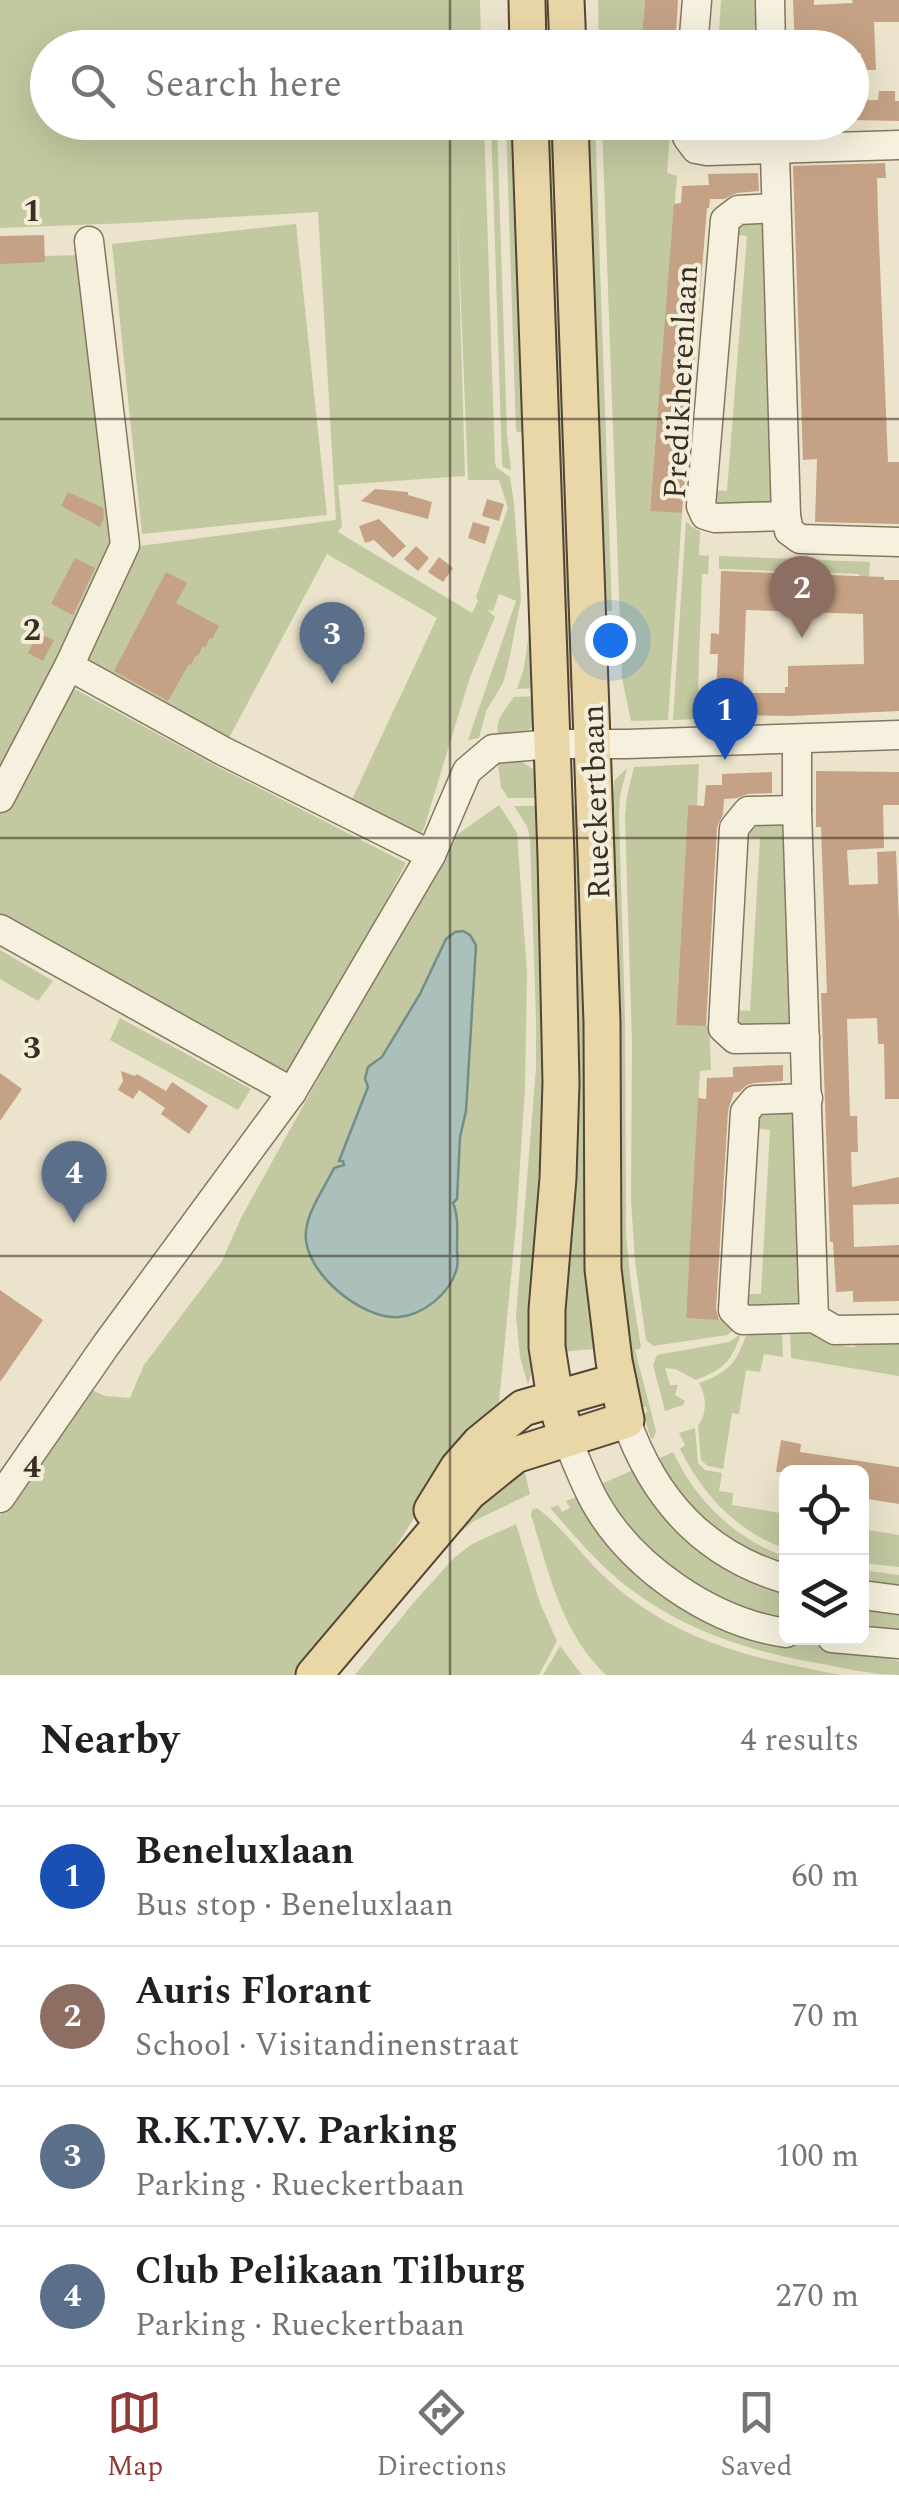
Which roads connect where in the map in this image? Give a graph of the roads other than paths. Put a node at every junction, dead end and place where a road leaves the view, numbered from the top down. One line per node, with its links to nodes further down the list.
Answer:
1 (527, 0): 5 (main road)
2 (566, 0): 6 (main road)
3 (697, 0): 7 (street)
4 (770, 0): 8 (street)
5 (528, 30)
6 (567, 30)
7 (694, 30)
8 (771, 30)
9 (531, 140): 23 (main road, Rueckertbaan)
10 (571, 140): 24 (main road, Rueckertbaan)
11 (688, 140): 12 (street)
12 (756, 140)
13 (774, 140): 16 (street)
14 (830, 140): 15 (street)
15 (899, 145)
16 (776, 208): 18 (street); 18 (street, Predikherenlaan)
17 (89, 242): 20 (street)
18 (786, 516): 19 (street)
19 (899, 542)
20 (68, 666): 25 (street); 27 (street)
21 (899, 735): 22 (street)
22 (797, 739): 24 (street); 26 (street)
23 (552, 744): 24 (street); 27 (street, Rueckertbaan); 35 (main road, Rueckertbaan)
24 (593, 744): 34 (main road, Rueckertbaan)
25 (0, 798)
26 (797, 810): 29 (street); 29 (street)
27 (431, 856): 30 (street, Rueckertbaan)
28 (0, 929): 30 (street)
29 (806, 1038): 31 (street)
30 (292, 1092): 38 (street, Rueckertbaan)
31 (808, 1098): 32 (street); 32 (street)
32 (814, 1318): 33 (street)
33 (899, 1328)
34 (618, 1381): 35 (main road); 36 (main road, Rueckertbaan)
35 (555, 1398): 37 (main road, Rueckertbaan); 39 (main road)
36 (626, 1420): 37 (main road); 40 (street)
37 (566, 1439): 39 (main road); 43 (street)
38 (0, 1498)
39 (414, 1558): 46 (main road)
40 (779, 1577)
41 (869, 1595): 42 (street)
42 (899, 1600)
43 (779, 1631)
44 (869, 1641): 45 (street)
45 (899, 1644)
46 (314, 1675)

